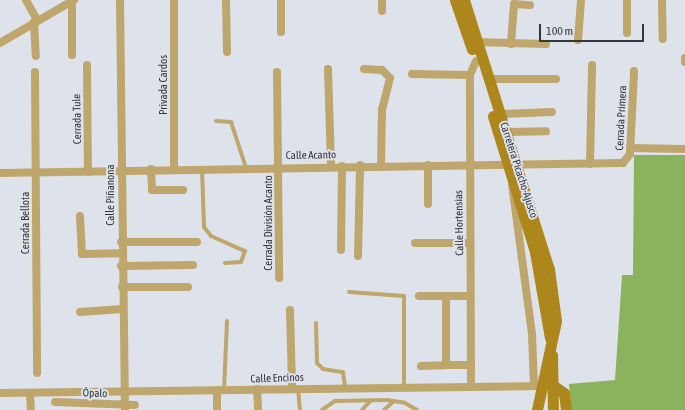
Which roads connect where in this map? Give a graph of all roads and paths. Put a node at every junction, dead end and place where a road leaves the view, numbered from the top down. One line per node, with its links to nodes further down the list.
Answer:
1 (26, 0): 15 (street)
2 (120, 0): 62 (street, Calle Piñanona)
3 (174, 0): 59 (street, Privada Cardos)
4 (226, 0): 24 (street)
5 (280, 0): 16 (street)
6 (382, 0): 14 (street)
7 (455, 0): 28 (main road, Carretera Picacho-Ajusco)
8 (464, 0): 20 (main road, Carretera Picacho-Ajusco)
9 (581, 0): 19 (street)
10 (627, 0): 17 (street)
11 (662, 0): 18 (street)
12 (73, 1): 15 (street); 25 (street)
13 (530, 5): 22 (street)
14 (382, 11)
15 (36, 21): 21 (street); 26 (street)
16 (282, 32)
17 (627, 33)
18 (663, 39)
19 (578, 40)
20 (477, 42): 22 (street); 39 (main road, Carretera Picacho-Ajusco)
21 (0, 43)
22 (511, 44): 23 (street)
23 (546, 44)
24 (227, 52)
25 (72, 55)
26 (36, 56)
27 (685, 58): 29 (street)
28 (476, 61): 38 (street, Calle Hortensias); 61 (main road, Carretera Picacho-Ajusco)
29 (685, 62)
30 (592, 65): 49 (street)
31 (86, 66): 64 (street, Cerrada Tule)
32 (328, 68): 54 (street)
33 (364, 69): 51 (street)
34 (634, 71): 46 (street, Cerrada Primera)
35 (35, 72): 63 (street, Cerrada Bellota)
36 (277, 72): 56 (street, Cerrada División Acanto)
37 (412, 74): 38 (street)
38 (470, 75): 53 (street, Calle Hortensias)
39 (489, 79): 40 (street); 42 (main road, Carretera Picacho-Ajusco)
40 (556, 80)
41 (552, 112): 42 (street)
42 (501, 114): 45 (main road, Carretera Picacho-Ajusco)
43 (216, 121): 57 (lane)
44 (546, 131): 45 (street)
45 (506, 132): 61 (main road, Carretera Picacho-Ajusco)
46 (630, 148): 47 (street); 48 (street, Cerrada Primera)
47 (685, 149)
48 (623, 163): 49 (street, Calle Acanto)
49 (590, 164): 61 (street, Calle Acanto)
50 (360, 165): 51 (street, Calle Acanto); 55 (street, Calle Acanto); 75 (street)
51 (381, 165): 52 (street, Calle Acanto)
52 (428, 165): 53 (street, Calle Acanto); 67 (street)
53 (469, 165): 61 (street, Calle Acanto); 72 (street, Calle Hortensias)
54 (331, 166): 55 (street, Calle Acanto); 56 (street, Calle Acanto)
55 (342, 166): 73 (street)
56 (279, 167): 57 (street, Calle Acanto); 79 (street, Cerrada División Acanto)
57 (246, 168): 60 (street, Calle Acanto)
58 (151, 169): 59 (street, Calle Acanto); 62 (street, Calle Acanto); 66 (street)
59 (174, 169): 60 (street, Calle Acanto)
60 (202, 169): 76 (lane)
61 (513, 169): 91 (main road, Carretera Picacho-Ajusco); 96 (street)
62 (122, 171): 64 (street, Calle Acanto); 69 (street, Calle Piñanona)
63 (35, 172): 64 (street, Calle Acanto); 65 (street, Calle Acanto); 95 (street, Cerrada Bellota)
64 (88, 172)
65 (0, 173)
66 (183, 190)
67 (428, 204)
68 (80, 216): 74 (street)
69 (122, 242): 70 (street); 74 (street, Calle Piñanona)
70 (197, 242)
71 (415, 243): 72 (street)
72 (470, 243): 85 (street, Calle Hortensias)
73 (341, 250)
74 (122, 253): 78 (street, Calle Piñanona)
75 (358, 256)
76 (225, 263)
77 (193, 265): 78 (street)
78 (121, 266): 80 (street, Calle Piñanona)
79 (279, 278)
80 (122, 287): 81 (street); 86 (street, Calle Piñanona)
81 (188, 287)
82 (349, 292): 98 (lane)
83 (419, 296): 84 (street)
84 (446, 296): 85 (street); 92 (street)
85 (470, 296): 93 (street, Calle Hortensias)
86 (122, 309): 88 (street); 106 (street, Calle Piñanona)
87 (290, 310): 100 (street)
88 (80, 312)
89 (227, 321): 104 (lane)
90 (316, 323): 101 (lane)
91 (552, 344): 96 (main road); 97 (main road, Carretera Picacho-Ajusco)
92 (446, 365): 93 (street); 94 (street)
93 (471, 365): 99 (street, Calle Hortensias)
94 (421, 366)
95 (37, 373)
96 (537, 386): 97 (street, Calle Encinos); 99 (street, Calle Encinos); 121 (main road)
97 (554, 386): 122 (main road, Carretera Picacho-Ajusco); 123 (main road)
98 (404, 387): 99 (street, Calle Encinos); 101 (street, Calle Encinos)
99 (471, 387)
100 (296, 388): 101 (street, Calle Encinos); 102 (street, Calle Encinos); 116 (lane)
101 (345, 388)
102 (257, 389): 104 (street, Calle Encinos); 115 (street)
103 (135, 391): 104 (street, Calle Encinos); 106 (street, Calle Encinos); 112 (street)
104 (219, 392): 114 (street)
105 (0, 393): 107 (street, Calle Encinos)
106 (125, 393): 107 (street, Calle Encinos); 111 (street, Calle Piñanona)
107 (30, 396): 113 (street)
108 (371, 400): 109 (lane); 117 (lane); 118 (lane)
109 (394, 401): 119 (lane); 120 (lane)
110 (55, 402): 111 (street, Ópalo)
111 (125, 407): 112 (street, Ópalo)
112 (135, 408)
113 (30, 410)
114 (217, 410)
115 (258, 410)
116 (300, 410)
117 (322, 410)
118 (362, 410)
119 (384, 410)
120 (417, 410)
121 (537, 410)
122 (553, 410)
123 (566, 410)

